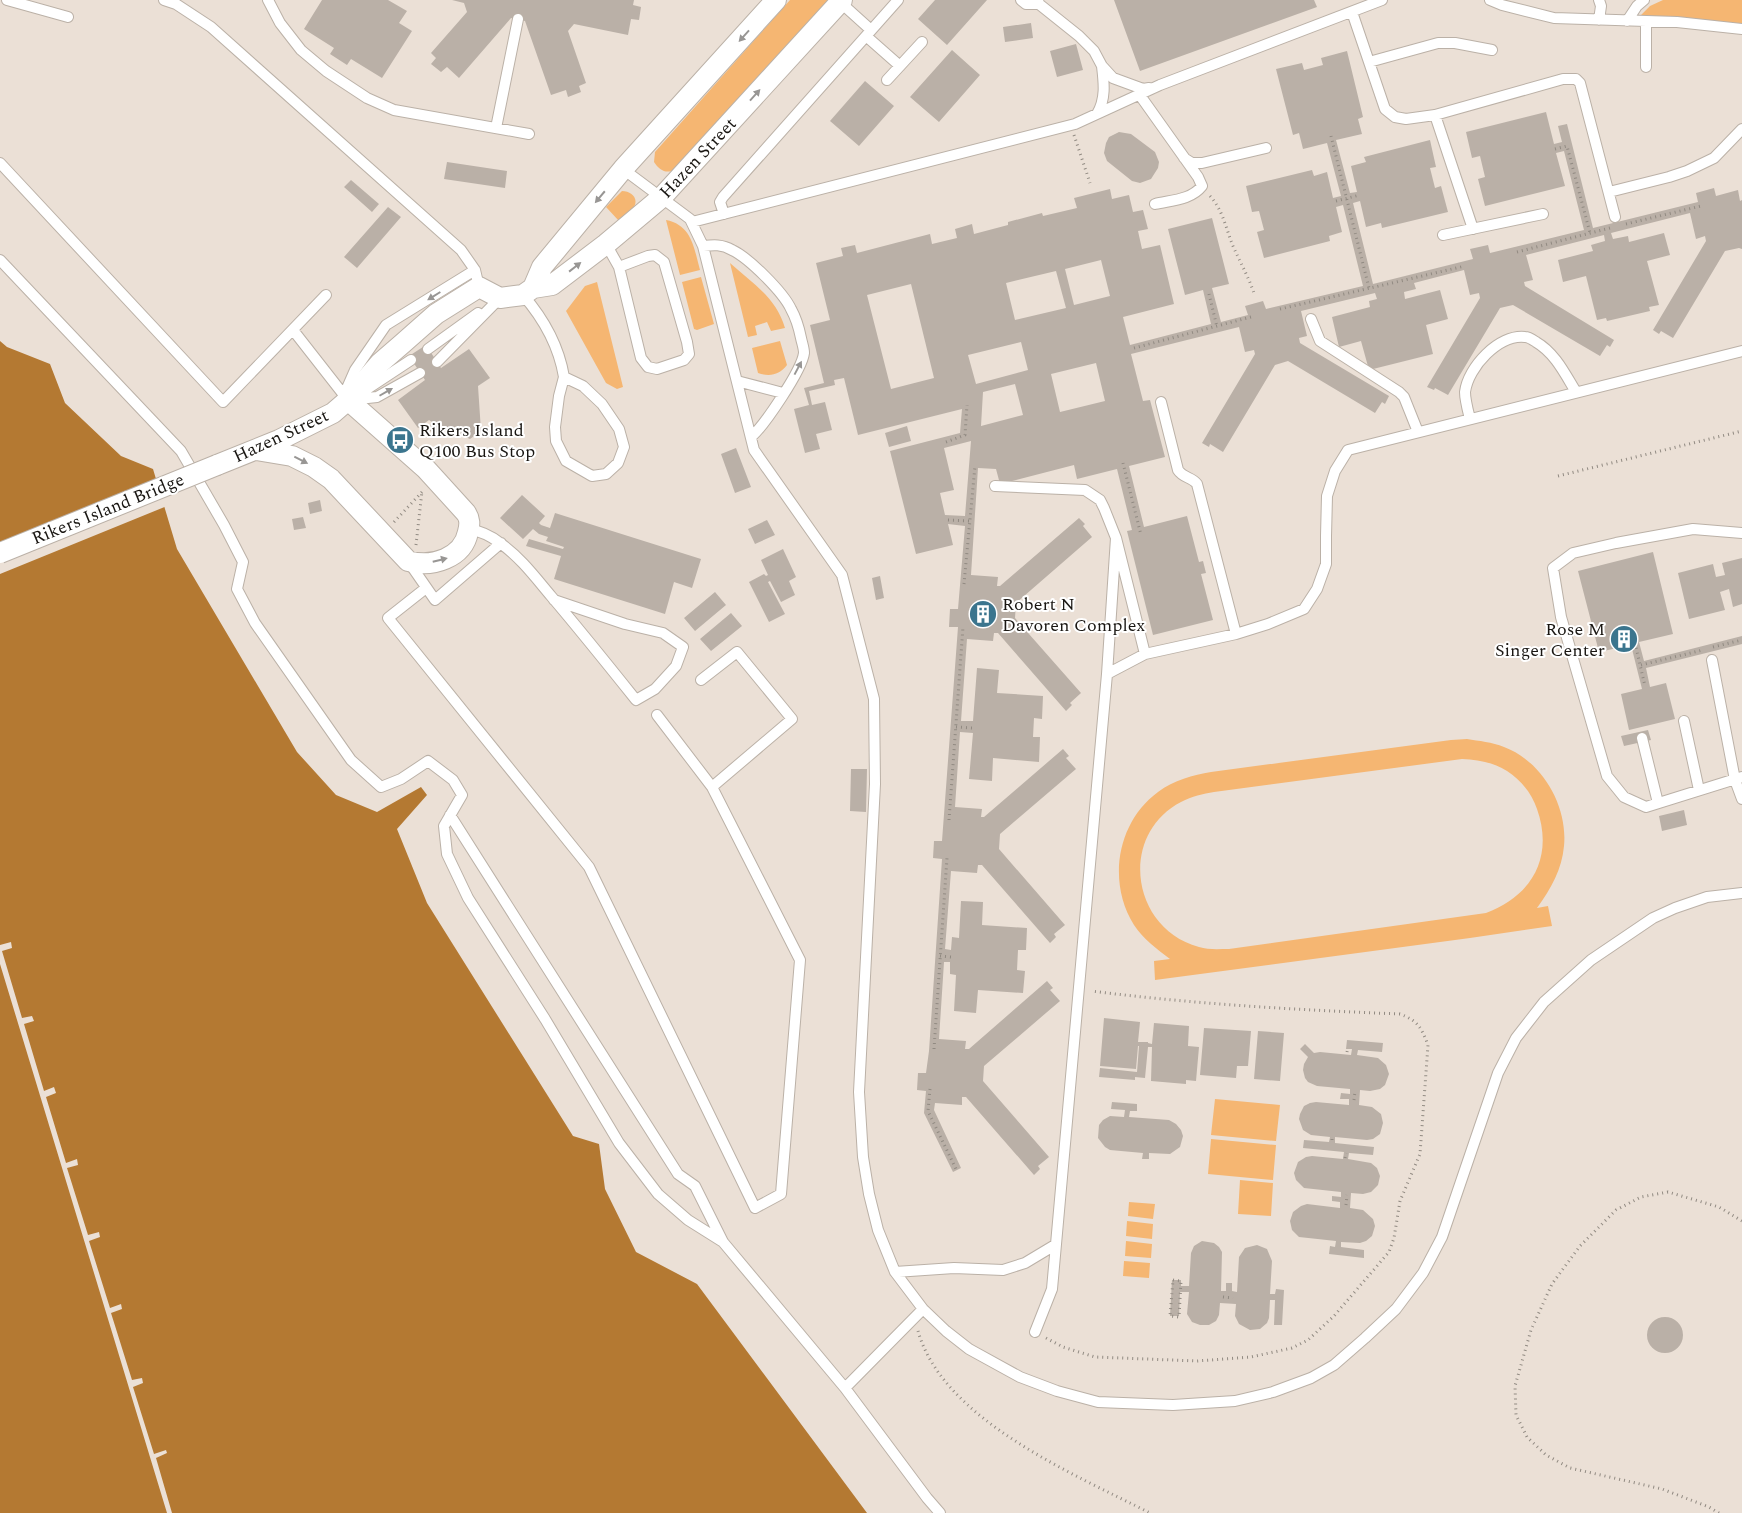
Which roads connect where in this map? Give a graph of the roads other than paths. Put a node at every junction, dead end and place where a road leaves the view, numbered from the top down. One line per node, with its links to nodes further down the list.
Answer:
1 (7, 0): 15 (lane)
2 (164, 0): 53 (lane)
3 (268, 0): 33 (lane)
4 (776, 0): 39 (street, one-way to 39)
5 (898, 0): 21 (lane)
6 (1021, 0): 13 (lane)
7 (1050, 0): 13 (lane)
8 (1382, 0): 14 (lane)
9 (1490, 0): 17 (lane)
10 (1599, 0): 17 (lane)
11 (1644, 0): 18 (lane)
12 (841, 1): 21 (lane); 41 (street, Hazen Street, one-way to 12)
13 (1039, 2): 26 (lane)
14 (1352, 12): 24 (lane); 29 (lane)
15 (68, 17)
16 (518, 19): 33 (lane)
17 (1599, 20): 18 (lane)
18 (1627, 21): 19 (lane)
19 (1646, 21): 20 (lane); 27 (lane)
20 (1742, 29)
21 (868, 33): 25 (lane); 43 (lane)
22 (922, 42): 25 (lane)
23 (1492, 50): 24 (lane)
24 (1369, 62): 32 (lane)
25 (900, 66): 28 (lane)
26 (1102, 66): 29 (lane); 31 (lane)
27 (1646, 67)
28 (887, 80)
29 (1160, 85): 30 (lane)
30 (1139, 94): 31 (lane); 37 (lane)
31 (1096, 114): 43 (lane)
32 (1435, 115): 40 (lane); 47 (lane)
33 (496, 128): 35 (lane)
34 (1742, 129): 40 (lane)
35 (528, 134)
36 (1266, 148): 37 (lane)
37 (1183, 157): 42 (lane)
38 (0, 163): 58 (lane)
39 (623, 170): 41 (lane); 54 (street, one-way to 54)
40 (1609, 192): 45 (lane)
41 (662, 197): 46 (lane); 49 (street, Hazen Street)
42 (1155, 204)
43 (724, 214): 46 (lane)
44 (1543, 214): 47 (lane)
45 (1615, 217)
46 (692, 222): 50 (lane)
47 (1473, 229): 48 (lane)
48 (1443, 235)
49 (606, 244): 52 (lane); 54 (street, Hazen Street, one-way to 49)
50 (702, 246): 65 (lane); 67 (lane, one-way to 50)
51 (0, 260): 97 (lane)
52 (619, 267): 52 (lane)
53 (477, 278): 56 (street); 68 (street, Hazen Street)
54 (528, 292): 56 (street, Hazen Street); 64 (lane)
55 (326, 295): 58 (lane)
56 (500, 298): 59 (lane); 62 (lane)
57 (1311, 319): 71 (lane)
58 (293, 330): 68 (lane)
59 (428, 349)
60 (1742, 351): 66 (lane)
61 (411, 360): 68 (lane)
62 (437, 362)
63 (420, 373): 68 (lane, one-way to 63)
64 (564, 377): 64 (lane)
65 (737, 381): 67 (lane); 72 (lane)
66 (1576, 392): 70 (lane); 70 (lane)
67 (783, 393): 72 (lane)
68 (346, 397): 73 (street, Hazen Street); 76 (street)
69 (1161, 402): 84 (lane)
70 (1470, 419): 71 (lane)
71 (1418, 432): 84 (lane)
72 (751, 437): 101 (lane)
73 (254, 450): 74 (street, Hazen Street); 81 (street, one-way to 81)
74 (216, 465): 80 (street, Rikers Island Bridge, bridge)
75 (995, 486): 78 (lane)
76 (469, 529): 79 (lane); 81 (street, one-way to 76)
77 (1742, 533): 96 (lane)
78 (1116, 538): 85 (lane); 87 (lane)
79 (501, 543): 82 (lane); 83 (lane)
80 (0, 554)
81 (408, 561): 82 (lane)
82 (426, 588): 93 (lane)
83 (554, 600): 83 (lane)
84 (1236, 634): 85 (lane)
85 (1145, 654): 87 (lane)
86 (1712, 660): 92 (lane)
87 (1107, 674): 100 (lane)
88 (701, 680): 93 (lane)
89 (657, 714): 93 (lane)
90 (1684, 721): 94 (lane)
91 (1642, 738): 96 (lane)
92 (1739, 779): 94 (lane); 95 (lane)
93 (712, 787)
94 (1699, 790): 96 (lane)
95 (1742, 799)
96 (1658, 803)
97 (450, 815): 99 (lane); 99 (lane)
98 (1742, 893): 102 (lane)
99 (723, 1242): 104 (lane)
100 (1055, 1245): 101 (lane); 103 (lane)
101 (895, 1272): 102 (lane)
102 (923, 1309): 104 (lane)
103 (1035, 1332)
104 (845, 1388): 105 (lane)
105 (940, 1513)

